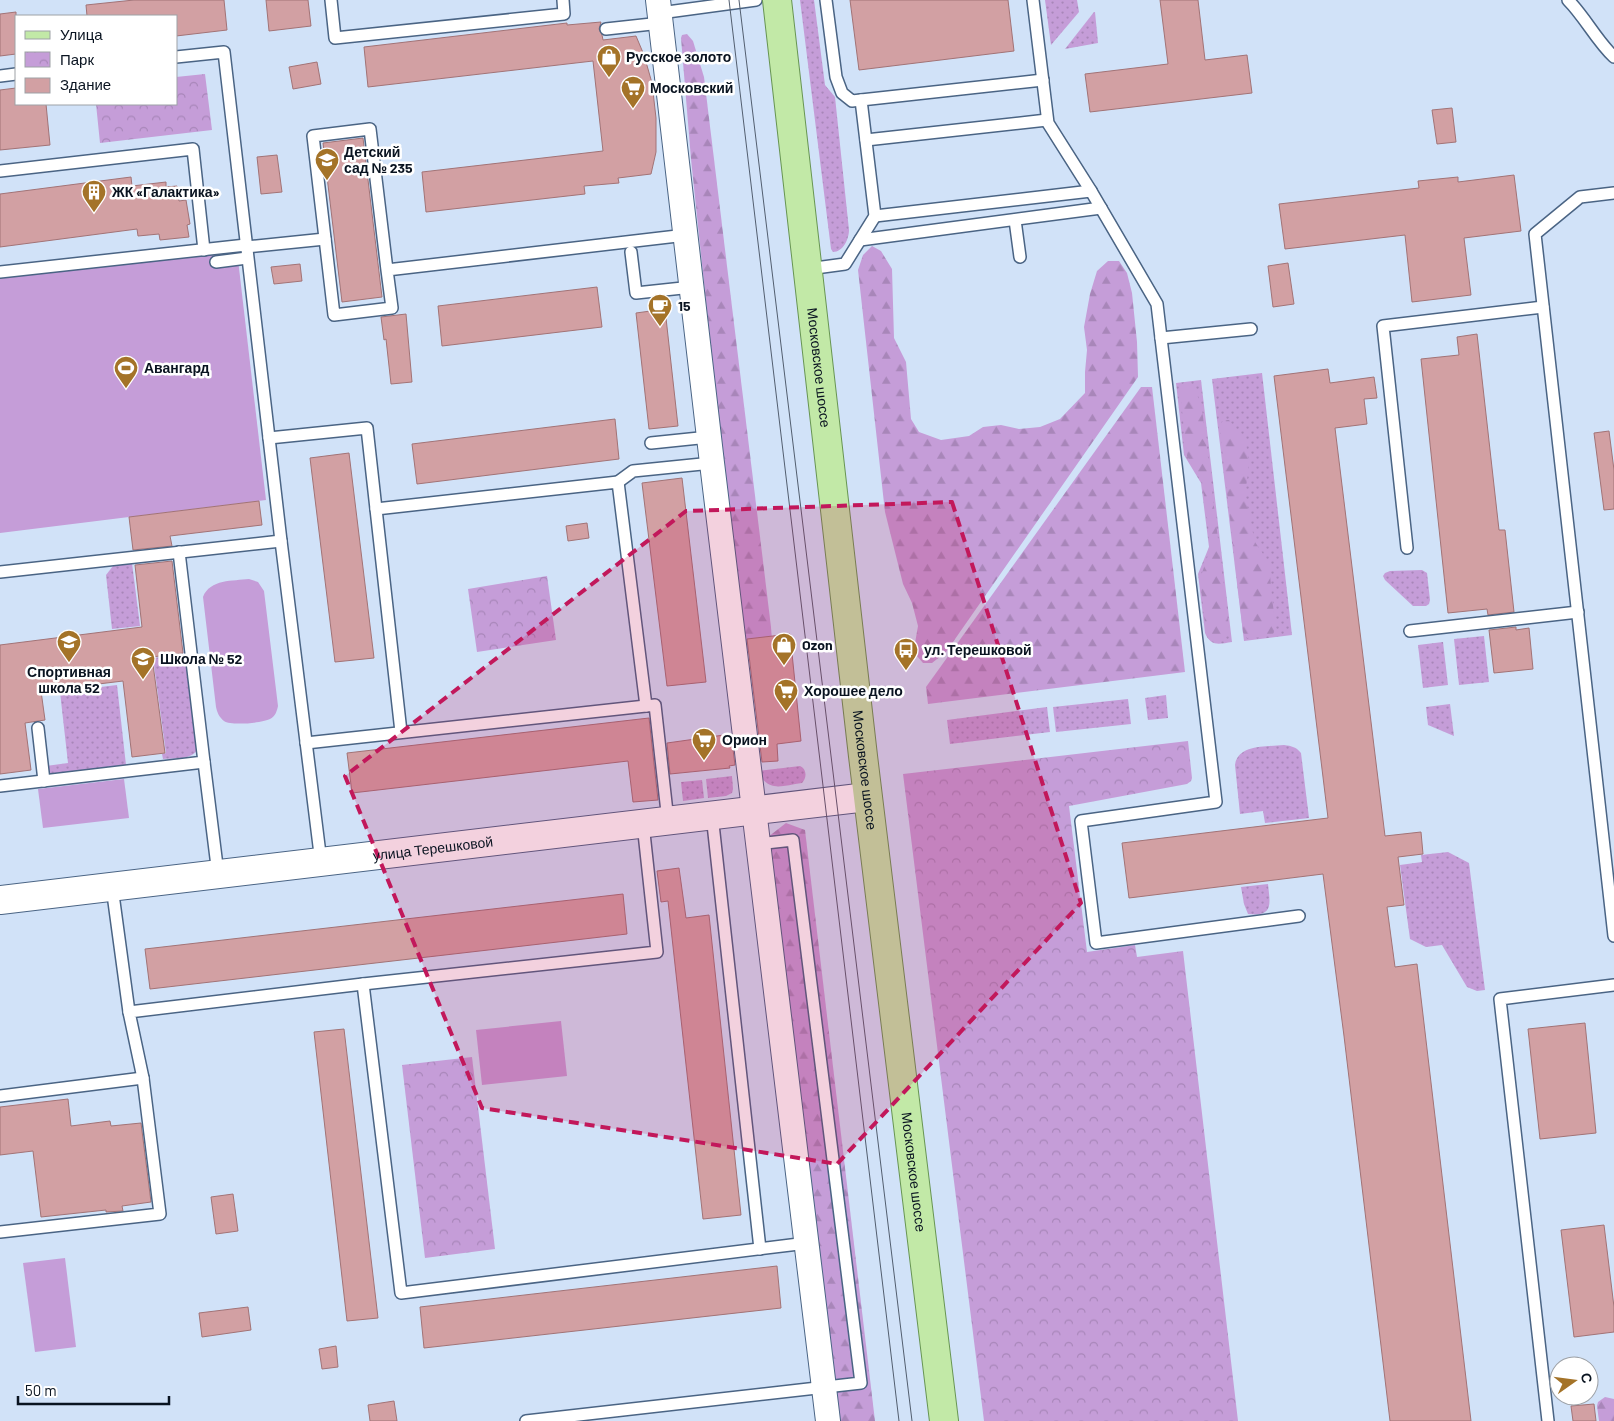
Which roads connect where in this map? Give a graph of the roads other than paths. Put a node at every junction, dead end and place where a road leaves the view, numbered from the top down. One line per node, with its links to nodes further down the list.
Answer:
1 (331, 0): 2 (lane)
2 (563, 0)
3 (756, 0): 8 (lane)
4 (777, 0): 32 (main road, Московское шоссе)
5 (826, 0): 15 (lane)
6 (1032, 0): 14 (lane)
7 (1568, 0): 11 (lane)
8 (660, 12): 9 (lane); 24 (street)
9 (606, 29)
10 (178, 57): 28 (lane)
11 (1614, 57)
12 (15, 74): 13 (lane)
13 (0, 76)
14 (1042, 80): 15 (lane); 16 (lane)
15 (862, 100): 17 (lane)
16 (1047, 120): 17 (lane); 19 (lane)
17 (866, 140): 22 (lane)
18 (0, 171): 27 (lane)
19 (1091, 191): 21 (lane); 22 (lane)
20 (1614, 193): 36 (lane)
21 (1102, 208): 23 (lane); 38 (lane)
22 (875, 216): 26 (lane)
23 (1016, 220): 26 (lane); 30 (lane)
24 (686, 235): 33 (lane); 35 (street)
25 (325, 239): 28 (lane); 33 (lane); 33 (lane)
26 (860, 240): 32 (lane)
27 (204, 250): 28 (lane); 34 (lane)
28 (246, 250): 31 (lane); 40 (lane)
29 (632, 252): 35 (lane)
30 (1020, 257)
31 (216, 262)
32 (808, 269): 58 (main road, Московское шоссе)
33 (387, 270)
34 (0, 272)
35 (692, 287): 39 (street)
36 (1544, 307): 46 (lane); 49 (lane)
37 (1251, 328): 38 (lane)
38 (1161, 338): 68 (lane)
39 (709, 437): 41 (lane); 42 (street)
40 (269, 438): 44 (lane); 45 (lane)
41 (651, 443)
42 (712, 463): 43 (lane); 59 (street)
43 (618, 482): 44 (lane); 51 (lane)
44 (376, 509): 53 (lane)
45 (281, 541): 47 (lane); 54 (lane)
46 (1407, 548)
47 (179, 552): 48 (lane); 55 (lane)
48 (0, 572)
49 (1578, 612): 50 (lane); 65 (lane)
50 (1410, 631)
51 (646, 706): 53 (lane); 61 (lane)
52 (38, 728): 56 (lane)
53 (401, 732): 54 (lane)
54 (306, 743): 63 (lane)
55 (204, 762): 56 (lane); 64 (lane)
56 (44, 781): 57 (lane)
57 (0, 786)
58 (868, 797): 59 (street, улица Терешковой); 81 (main road, Московское шоссе)
59 (754, 810): 60 (street, улица Терешковой); 62 (street)
60 (712, 815): 61 (street, улица Терешковой); 77 (lane)
61 (656, 822): 63 (street, улица Терешковой); 70 (lane)
62 (758, 844): 76 (street); 78 (lane)
63 (321, 862): 64 (street, улица Терешковой)
64 (218, 874): 66 (street, улица Терешковой)
65 (1611, 876): 69 (lane)
66 (112, 887): 67 (street, улица Терешковой); 72 (lane)
67 (0, 900)
68 (1299, 916)
69 (1614, 936)
70 (363, 984): 72 (lane); 77 (lane)
71 (1614, 985): 82 (lane)
72 (129, 1012): 73 (lane)
73 (143, 1078): 74 (lane); 75 (lane)
74 (0, 1096)
75 (0, 1232)
76 (807, 1243): 77 (lane); 78 (street)
77 (760, 1249)
78 (824, 1387): 79 (lane); 80 (street)
79 (526, 1421)
80 (828, 1421)
81 (944, 1421)
82 (1548, 1421)

